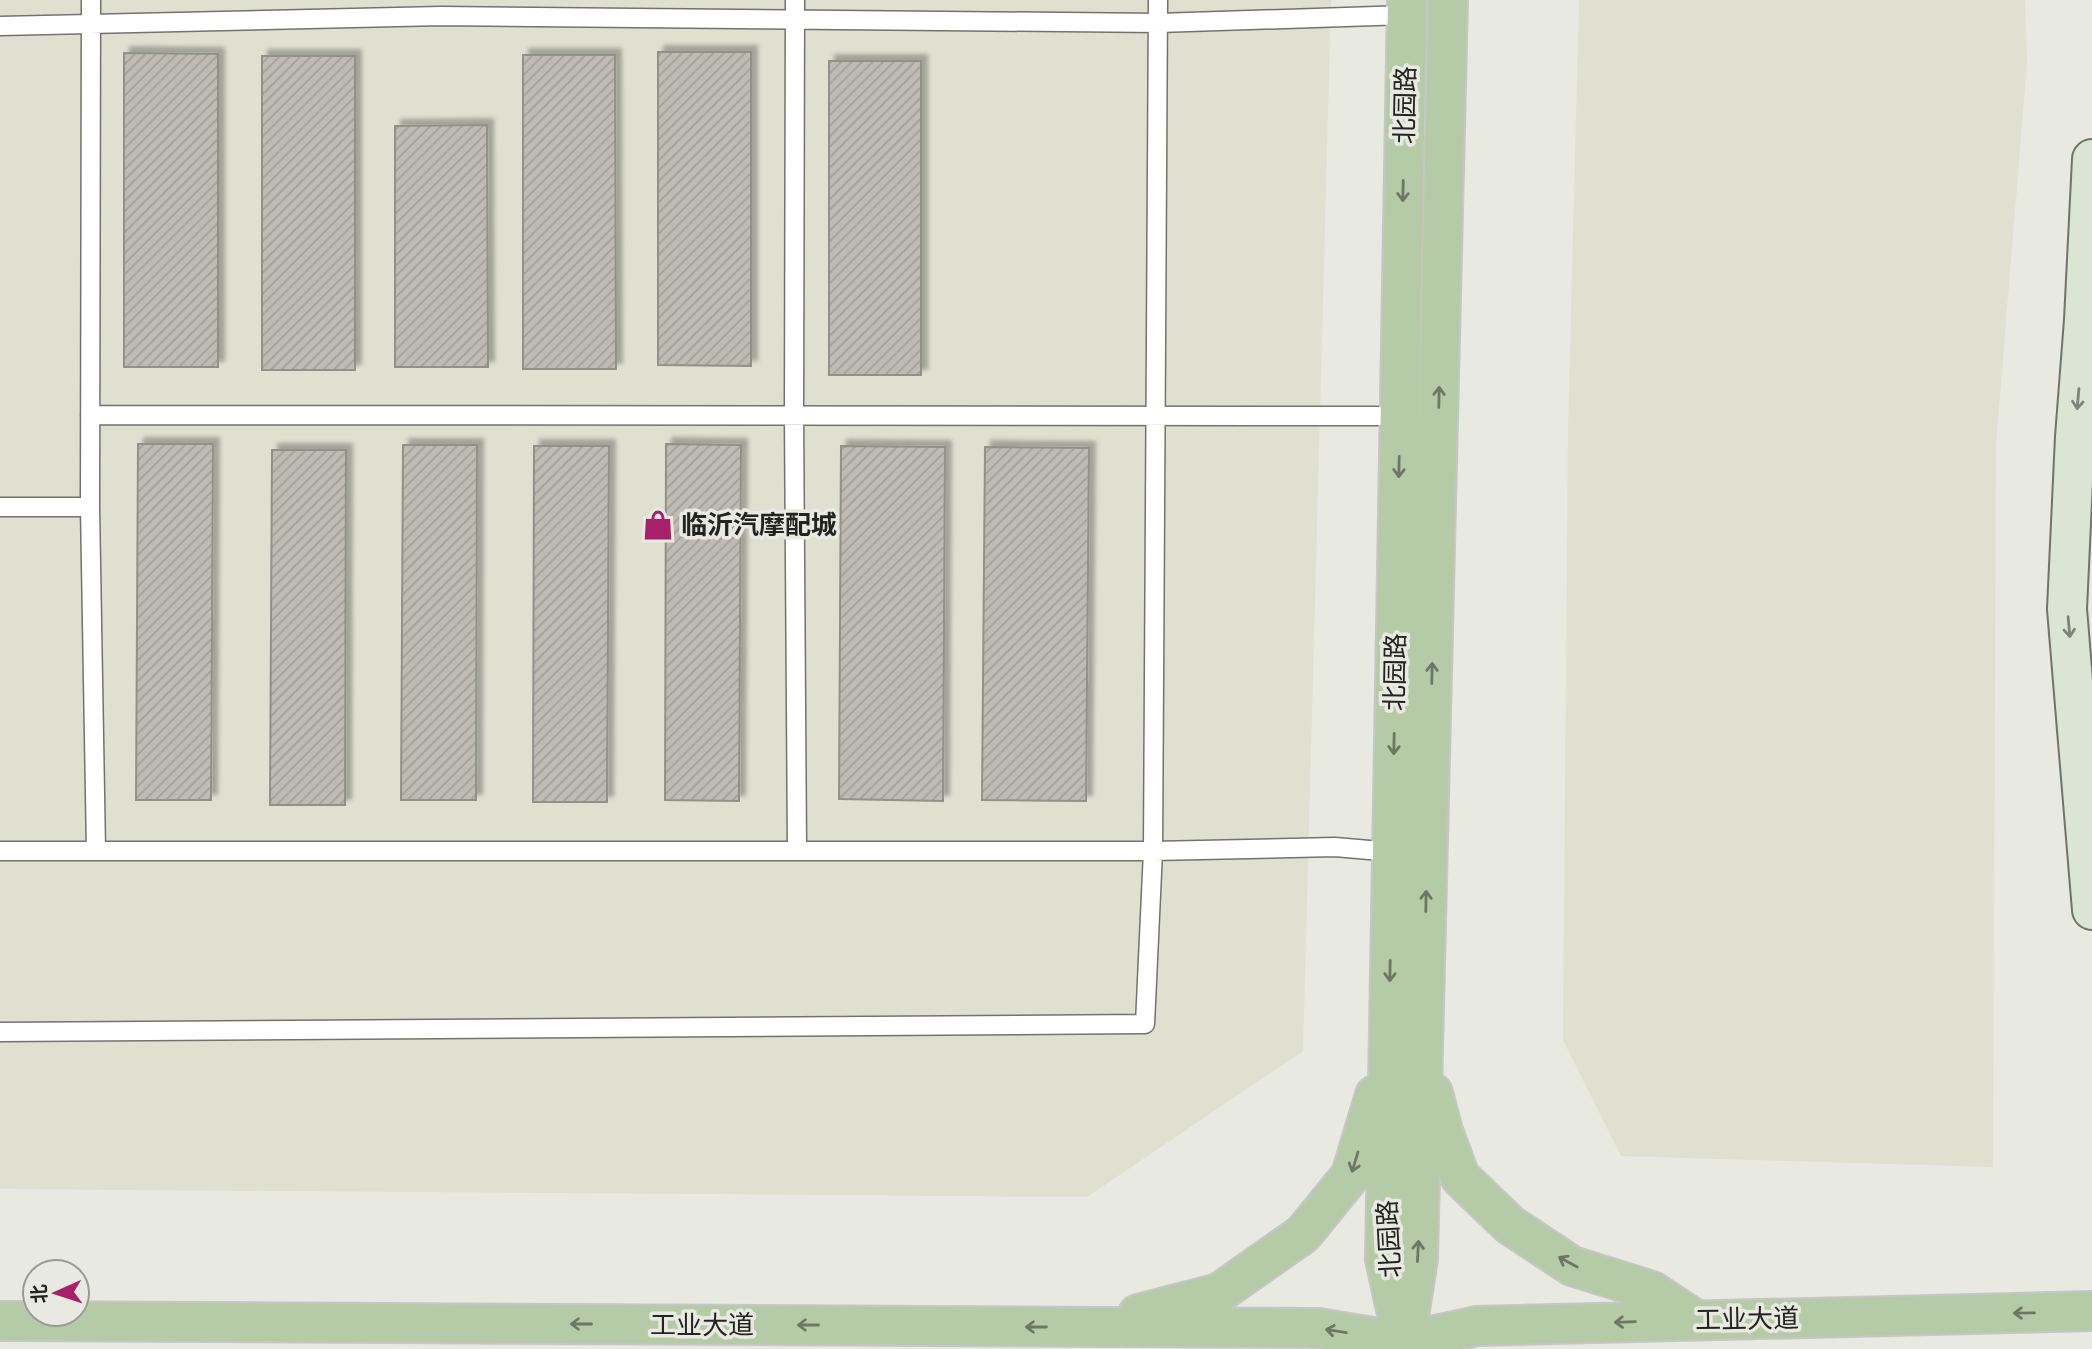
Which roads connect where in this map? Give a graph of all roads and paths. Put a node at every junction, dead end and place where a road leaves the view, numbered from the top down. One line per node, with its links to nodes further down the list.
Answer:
1 (91, 0): 8 (lane)
2 (795, 0): 6 (lane)
3 (1158, 0): 7 (lane)
4 (1448, 0): 26 (main road, 北园路, one-way to 4)
5 (1406, 7): 7 (lane); 14 (main road, 北园路, one-way to 14)
6 (795, 19): 7 (lane); 8 (lane); 12 (lane)
7 (1158, 23): 13 (lane)
8 (91, 24): 9 (lane); 11 (lane)
9 (0, 26)
10 (2092, 159): 15 (main road, one-way to 15)
11 (90, 415): 12 (lane); 17 (lane)
12 (794, 416): 13 (lane); 21 (lane)
13 (1155, 416): 14 (lane); 22 (lane)
14 (1400, 416): 23 (main road, 北园路, one-way to 23)
15 (2075, 437): 18 (main road); 24 (main road, one-way to 24)
16 (0, 507): 17 (lane)
17 (90, 507): 20 (lane)
18 (2092, 591)
19 (0, 850): 20 (lane)
20 (96, 851): 21 (lane)
21 (797, 851): 22 (lane)
22 (1153, 851): 23 (lane); 25 (lane)
23 (1392, 852): 26 (main road, 北园路, one-way to 26)
24 (2092, 910)
25 (0, 1032)
26 (1406, 1052): 28 (main road, one-way to 26); 30 (main road, one-way to 30); 31 (main road, 北园路)
27 (2085, 1305): 28 (main road, 工业大道, one-way to 28)
28 (1696, 1320): 31 (main road, 工业大道, one-way to 31)
29 (0, 1321): 30 (main road, 工业大道, one-way to 29)
30 (1087, 1327): 31 (main road, 工业大道, one-way to 30)
31 (1404, 1347)

